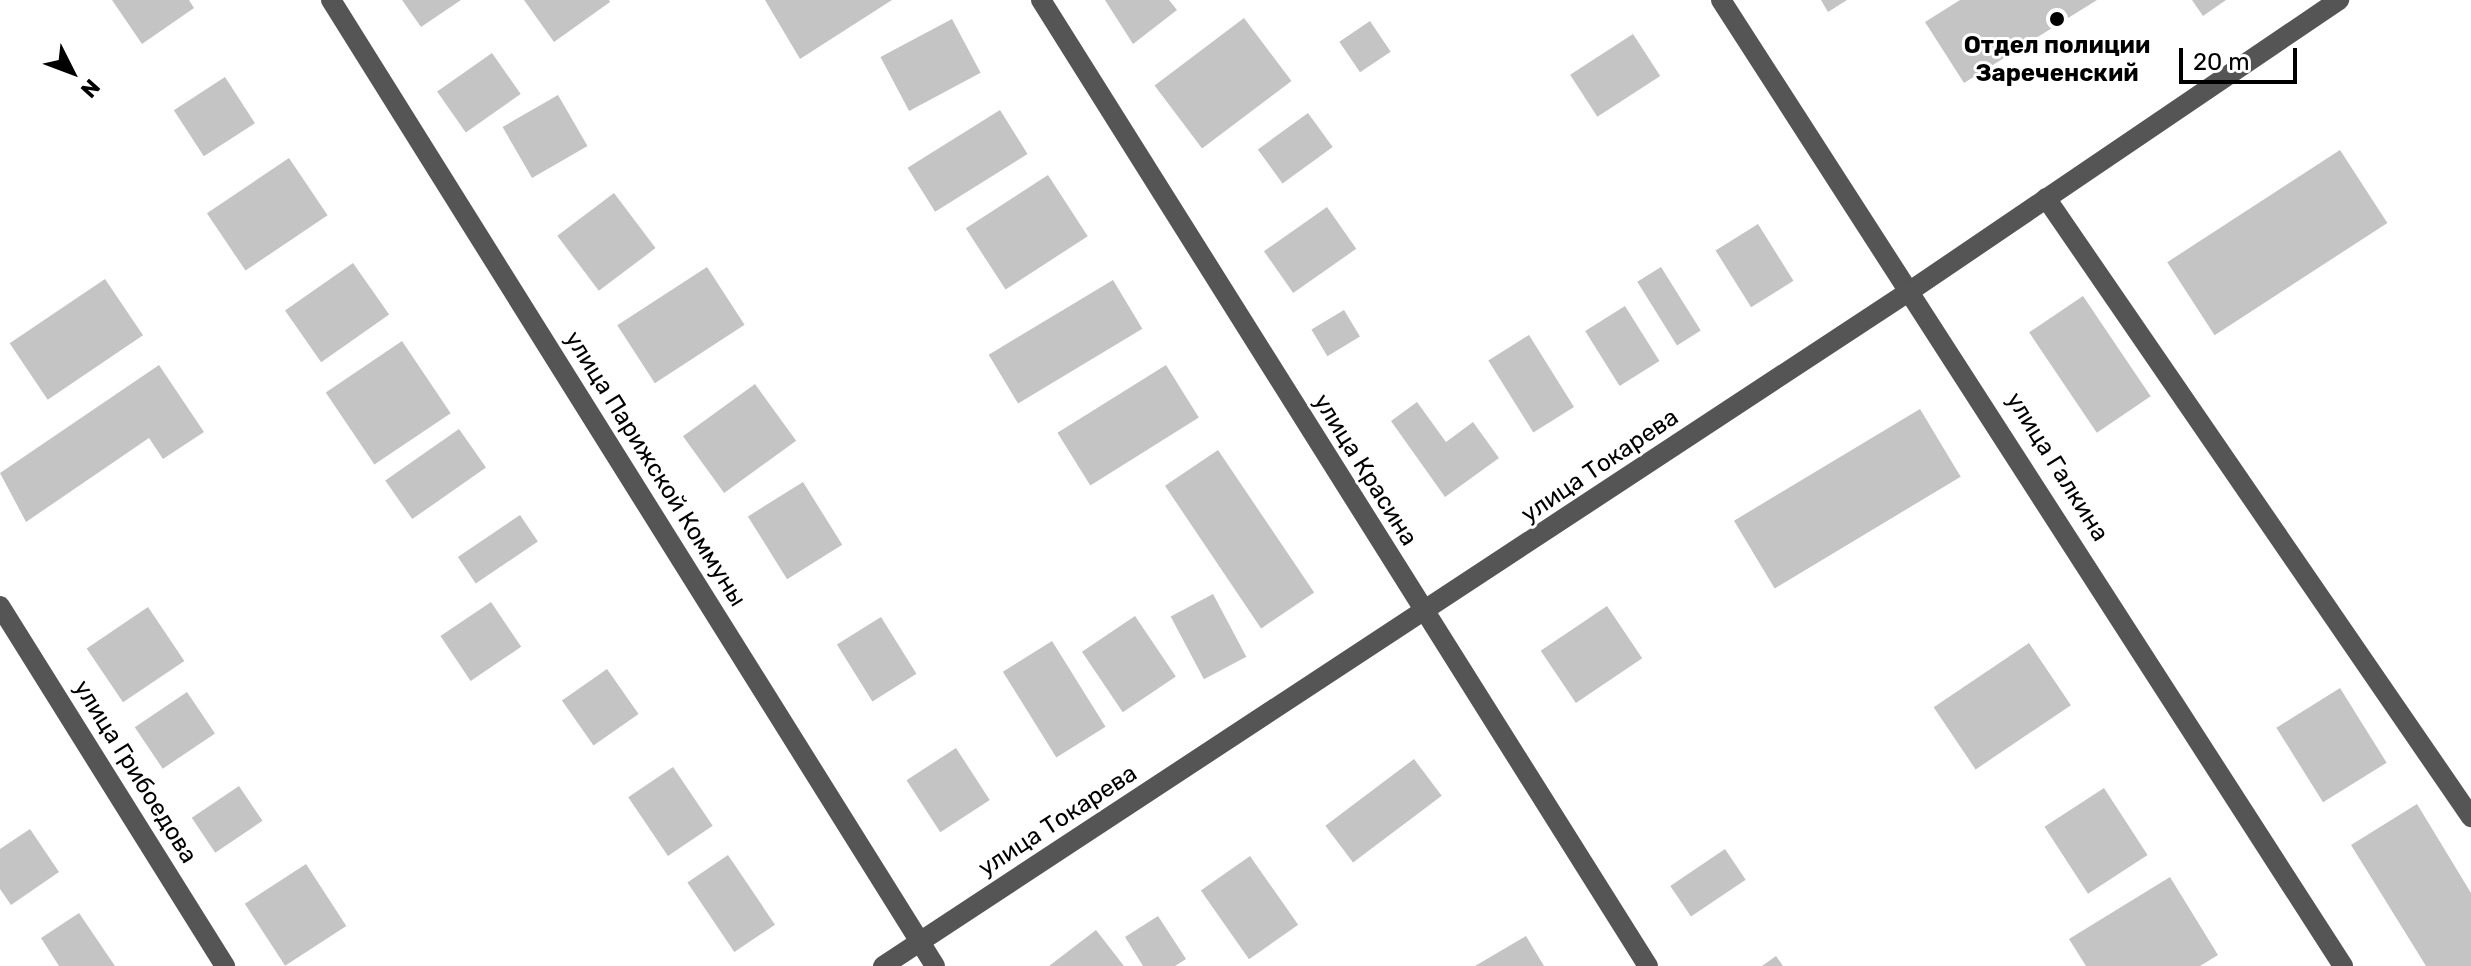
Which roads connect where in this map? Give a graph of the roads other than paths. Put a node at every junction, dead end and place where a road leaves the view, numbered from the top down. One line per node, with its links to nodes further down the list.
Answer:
1 (331, 0): 10 (street, улица Парижской Коммуны)
2 (1041, 0): 8 (street, улица Красина)
3 (1721, 0): 6 (street, улица Галкина)
4 (2339, 0): 5 (street, улица Токарева)
5 (2046, 198): 6 (street, улица Токарева); 9 (street)
6 (1913, 289): 8 (street, улица Токарева); 15 (street, улица Галкина)
7 (0, 606): 11 (street, улица Грибоедова)
8 (1424, 613): 10 (street, улица Токарева); 14 (street, улица Красина)
9 (2471, 817)
10 (920, 942): 12 (street, улица Токарева); 13 (street, улица Парижской Коммуны)
11 (225, 966)
12 (883, 966)
13 (935, 966)
14 (1648, 966)
15 (2343, 966)

